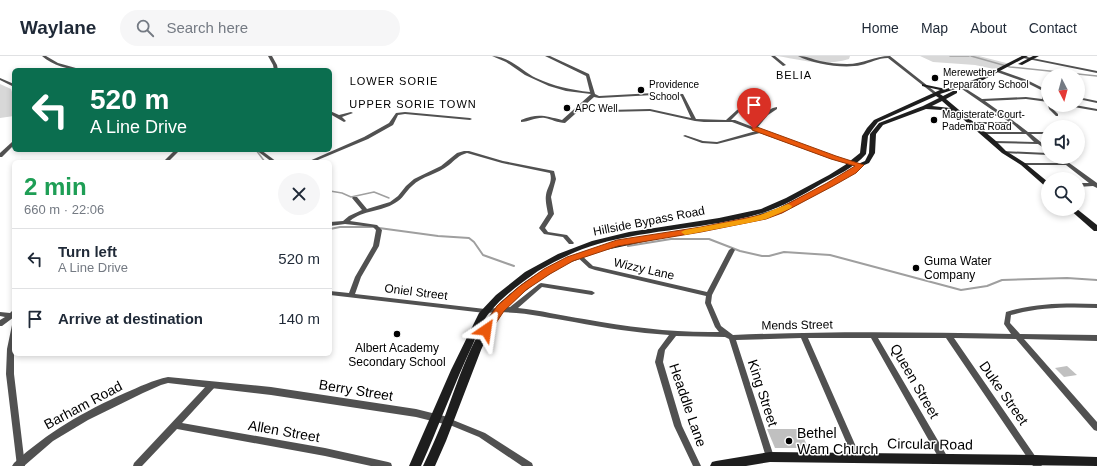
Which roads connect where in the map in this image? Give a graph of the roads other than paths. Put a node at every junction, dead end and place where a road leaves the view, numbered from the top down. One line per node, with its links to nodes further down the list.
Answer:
1 (44, 56): 12 (street)
2 (270, 56): 13 (street)
3 (494, 56): 25 (street)
4 (547, 56): 25 (street)
5 (773, 56): 11 (street)
6 (800, 56): 7 (street)
7 (889, 56): 19 (street)
8 (1037, 56): 10 (main road)
9 (1024, 58): 10 (main road); 14 (main road); 14 (main road)
10 (1031, 59): 15 (street)
11 (784, 65)
12 (73, 68)
13 (276, 68)
14 (1002, 70): 17 (main road); 21 (main road); 22 (street)
15 (1097, 72)
16 (0, 79): 18 (street)
17 (970, 83): 20 (main road); 21 (main road)
18 (12, 85)
19 (924, 85): 24 (main road); 26 (street)
20 (960, 86): 23 (street); 24 (main road)
21 (978, 86): 23 (main road)
22 (1041, 88)
23 (966, 89): 26 (main road); 28 (street)
24 (946, 90): 26 (main road)
25 (592, 94): 48 (street); 51 (street)
26 (939, 96): 32 (main road, Hillside Bypass Road); 46 (main road); 70 (main road, Hillside Bypass Road)
27 (1085, 99): 30 (street)
28 (982, 100): 29 (street); 33 (street)
29 (1041, 100)
30 (1097, 102)
31 (752, 103): 49 (street)
32 (925, 107): 46 (main road); 74 (main road, Hillside Bypass Road)
33 (992, 107): 34 (street); 43 (street)
34 (1001, 107)
35 (776, 108): 53 (street)
36 (1085, 108): 37 (street)
37 (1097, 110)
38 (607, 111): 48 (street)
39 (351, 112): 45 (street)
40 (1055, 112): 42 (street)
41 (332, 113): 45 (street)
42 (1057, 114)
43 (1003, 115): 44 (street); 46 (street); 52 (street)
44 (1016, 115)
45 (338, 117): 50 (street)
46 (965, 117): 52 (street); 55 (main road)
47 (470, 119): 69 (street)
48 (695, 120): 49 (street)
49 (728, 120): 53 (street)
50 (344, 121)
51 (524, 121)
52 (1014, 123): 56 (street)
53 (754, 129): 54 (street)
54 (761, 131): 58 (street); 70 (street)
55 (983, 132): 56 (street); 59 (main road)
56 (1027, 133): 57 (street); 60 (street)
57 (1041, 133)
58 (685, 136)
59 (994, 142): 60 (street); 64 (main road)
60 (1040, 143)
61 (12, 145): 66 (street)
62 (176, 152): 67 (street)
63 (261, 152): 68 (street)
64 (1004, 152): 65 (street); 71 (main road)
65 (1041, 154)
66 (0, 156)
67 (167, 160)
68 (272, 160)
69 (314, 160)
70 (852, 164): 74 (street); 94 (main road, Hillside Bypass Road)
71 (1023, 164): 72 (street); 75 (main road)
72 (1041, 164)
73 (1068, 164): 77 (street)
74 (860, 165): 86 (main road, Hillside Bypass Road)
75 (1041, 179)
76 (1085, 185): 77 (street)
77 (1096, 185)
78 (355, 198): 79 (street)
79 (365, 210): 81 (street); 84 (street)
80 (1081, 216): 83 (main road)
81 (345, 222): 82 (street); 89 (street)
82 (332, 224)
83 (1097, 229)
84 (571, 243)
85 (732, 250): 90 (street)
86 (578, 255): 90 (street, Wizzy Lane); 92 (main road, Hillside Bypass Road)
87 (332, 293): 89 (street, Oniel Street)
88 (592, 293): 93 (street)
89 (351, 295): 94 (street, Oniel Street)
90 (709, 295): 101 (street)
91 (1097, 306): 104 (street)
92 (500, 308): 93 (street, Mends Street); 94 (street, Oniel Street); 110 (main road, Hillside Bypass Road)
93 (512, 309): 99 (street, Mends Street)
94 (485, 311): 109 (main road, Hillside Bypass Road)
95 (0, 314): 96 (street)
96 (12, 314)
97 (12, 315): 98 (street)
98 (0, 324)
99 (675, 333): 101 (street, Mends Street); 124 (street, Headdle Lane)
100 (948, 335): 103 (street, Mends Street); 104 (street, Mends Street); 117 (street, Duke Street)
101 (730, 336): 102 (street, Mends Street); 113 (street, King Street)
102 (803, 336): 103 (street, Mends Street); 114 (street)
103 (874, 336): 115 (street, Queen Street)
104 (1019, 337): 105 (street, Mends Street); 112 (street)
105 (1097, 338)
106 (12, 342): 118 (street)
107 (168, 380): 108 (street, Berry Street); 118 (street, Barham Road)
108 (212, 385): 109 (street, Berry Street); 111 (street)
109 (438, 417): 110 (street, Berry Street); 121 (main road, Hillside Bypass Road)
110 (448, 421): 122 (main road, Hillside Bypass Road); 123 (street, Berry Street)
111 (175, 425): 119 (street); 120 (street, Allen Street)
112 (1097, 428)
113 (770, 457): 114 (main road, Circular Road); 125 (main road, Circular Road)
114 (857, 458): 115 (main road, Circular Road)
115 (944, 459): 117 (main road, Circular Road)
116 (1097, 462): 117 (main road, Circular Road)
117 (1036, 463)
118 (19, 465)
119 (137, 466)
120 (388, 466)
121 (415, 466)
122 (429, 466)
123 (528, 466)
124 (697, 466)
125 (716, 466)

